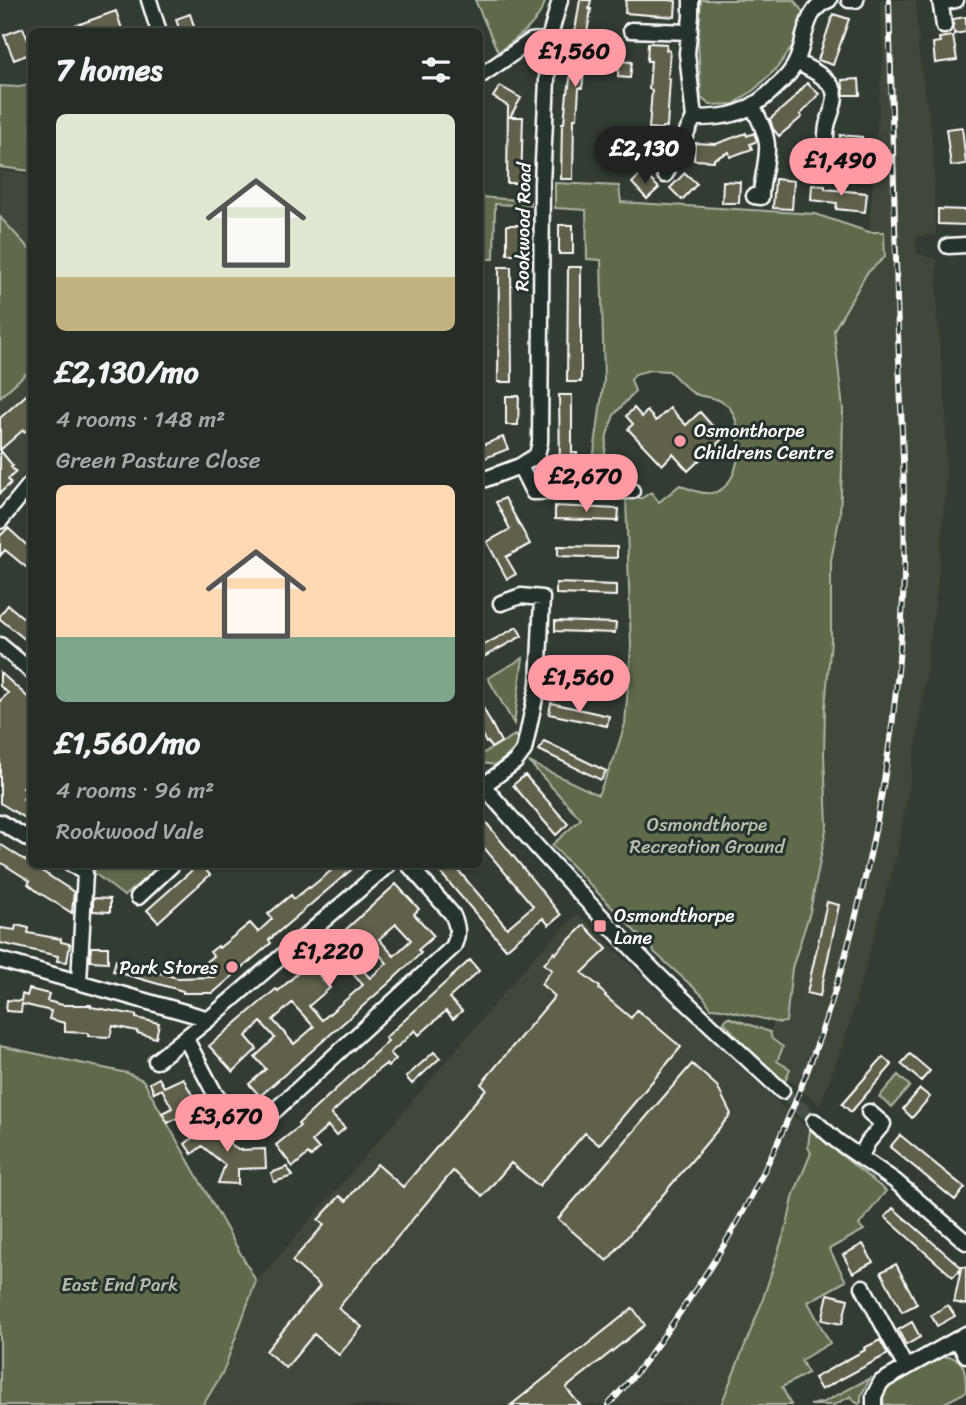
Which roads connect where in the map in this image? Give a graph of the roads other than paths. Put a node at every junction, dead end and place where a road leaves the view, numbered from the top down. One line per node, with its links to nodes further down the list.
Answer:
1 (149, 0): 9 (street)
2 (560, 0): 12 (street, Rookwood Road)
3 (691, 0): 11 (street)
4 (829, 0): 13 (street)
5 (849, 0): 6 (street)
6 (856, 0)
7 (945, 1): 8 (street)
8 (944, 26)
9 (158, 28)
10 (631, 30): 11 (street)
11 (690, 32): 16 (street)
12 (549, 39): 14 (street); 22 (street, Rookwood Road)
13 (797, 62): 15 (street); 17 (street)
14 (483, 74)
15 (753, 107): 16 (street); 19 (street)
16 (694, 118): 18 (street)
17 (842, 166)
18 (665, 175)
19 (754, 197)
20 (966, 245): 21 (street)
21 (948, 246)
22 (520, 466): 23 (street); 25 (street)
23 (483, 480)
24 (28, 487): 26 (street)
25 (632, 491)
26 (0, 521)
27 (501, 603): 30 (street)
28 (0, 645): 29 (street)
29 (28, 669)
30 (483, 783)
31 (483, 788): 44 (street)
32 (0, 822): 33 (street)
33 (28, 839)
34 (169, 868): 38 (street)
35 (384, 868): 41 (street)
36 (412, 868): 42 (street)
37 (86, 869): 40 (street)
38 (138, 897)
39 (0, 960): 40 (street)
40 (79, 981): 41 (street)
41 (209, 1019): 42 (street)
42 (186, 1039): 43 (street)
43 (156, 1060)
44 (782, 1091)
45 (869, 1112): 47 (street)
46 (814, 1121): 47 (street)
47 (861, 1156): 48 (street)
48 (966, 1242)
49 (863, 1287): 52 (street)
50 (962, 1337): 51 (street); 52 (street)
51 (966, 1355)
52 (906, 1368): 53 (street)
53 (874, 1400)

